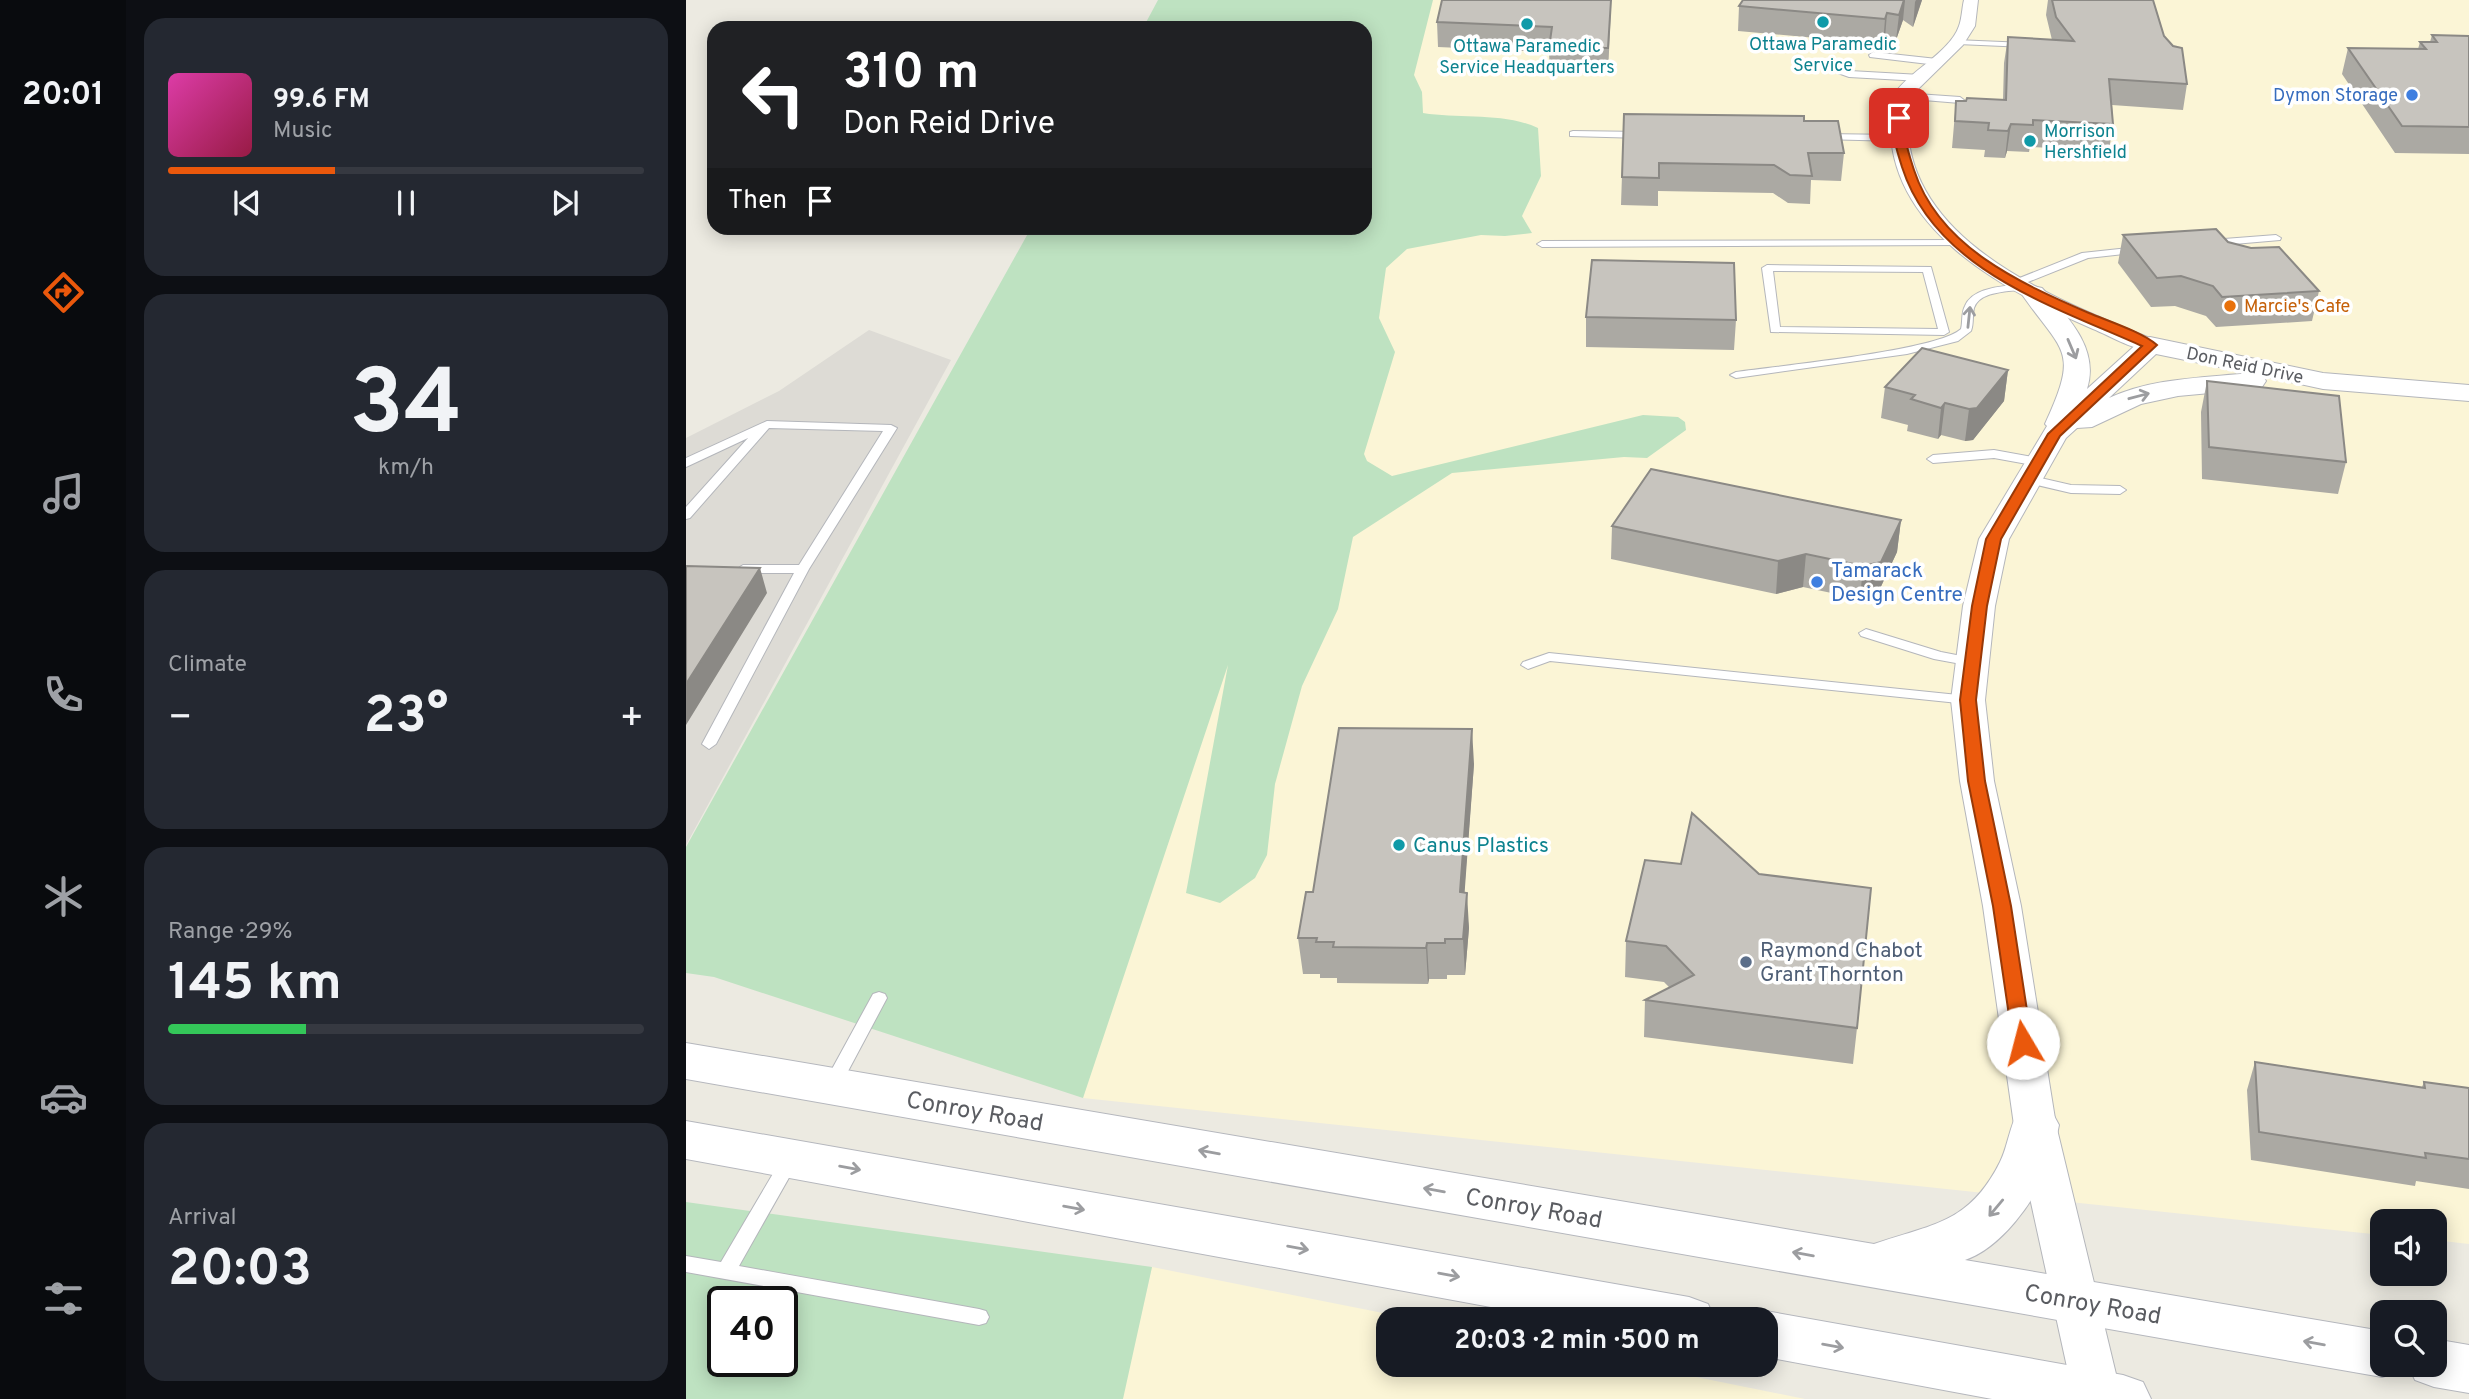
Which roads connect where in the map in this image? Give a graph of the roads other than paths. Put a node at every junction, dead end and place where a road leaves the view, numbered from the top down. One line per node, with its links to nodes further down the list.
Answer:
1 (1971, 0): 2 (street)
2 (1958, 41): 3 (lane); 5 (street)
3 (2031, 45)
4 (1873, 55): 5 (lane)
5 (1937, 62): 6 (street)
6 (1921, 78): 6 (lane); 7 (street)
7 (1902, 96): 8 (lane); 12 (street, Don Reid Drive)
8 (1960, 100)
9 (1573, 134): 10 (lane)
10 (1657, 135)
11 (1810, 137): 12 (lane)
12 (1898, 138): 14 (street, Don Reid Drive)
13 (2276, 237): 18 (lane)
14 (1957, 243): 17 (lane); 22 (street, Don Reid Drive)
15 (1542, 244): 16 (lane)
16 (1764, 245): 17 (lane); 20 (lane)
17 (1873, 245): 21 (lane)
18 (2196, 245)
19 (2148, 249): 22 (lane)
20 (1767, 268): 21 (lane); 23 (lane)
21 (1878, 269): 23 (lane)
22 (2024, 288): 24 (street, Don Reid Drive); 25 (lane, one-way to 22); 30 (street, one-way to 30)
23 (1889, 332): 25 (lane)
24 (2150, 345): 27 (street, Don Reid Drive); 30 (street)
25 (1893, 353): 26 (lane)
26 (1736, 376)
27 (2323, 382): 28 (street, Don Reid Drive); 30 (street, one-way to 27)
28 (2469, 393)
29 (767, 424): 32 (lane); 35 (lane); 37 (lane)
30 (2055, 434): 33 (street)
31 (1933, 458): 33 (lane)
32 (686, 463)
33 (2033, 471): 34 (lane); 39 (street)
34 (2120, 490)
35 (686, 515)
36 (725, 569): 37 (lane)
37 (803, 569): 42 (lane)
38 (1866, 633): 39 (lane)
39 (1972, 662): 41 (street)
40 (1528, 665): 41 (lane)
41 (1968, 700): 46 (street)
42 (709, 744)
43 (879, 998): 45 (lane)
44 (686, 1061): 45 (main road, Conroy Road)
45 (831, 1086): 50 (main road, Conroy Road, one-way to 45)
46 (2035, 1125): 50 (main road, one-way to 50); 52 (street)
47 (686, 1140): 48 (main road)
48 (790, 1158): 51 (lane); 53 (main road, one-way to 53)
49 (686, 1264): 51 (lane)
50 (1870, 1266): 52 (main road, Conroy Road)
51 (726, 1271): 54 (lane)
52 (2074, 1300): 56 (main road, Conroy Road, one-way to 52); 59 (street)
53 (1617, 1307)
54 (979, 1317)
55 (1778, 1336): 59 (main road, one-way to 59)
56 (2370, 1352)
57 (2447, 1365): 58 (main road)
58 (2469, 1369)
59 (2106, 1397)

